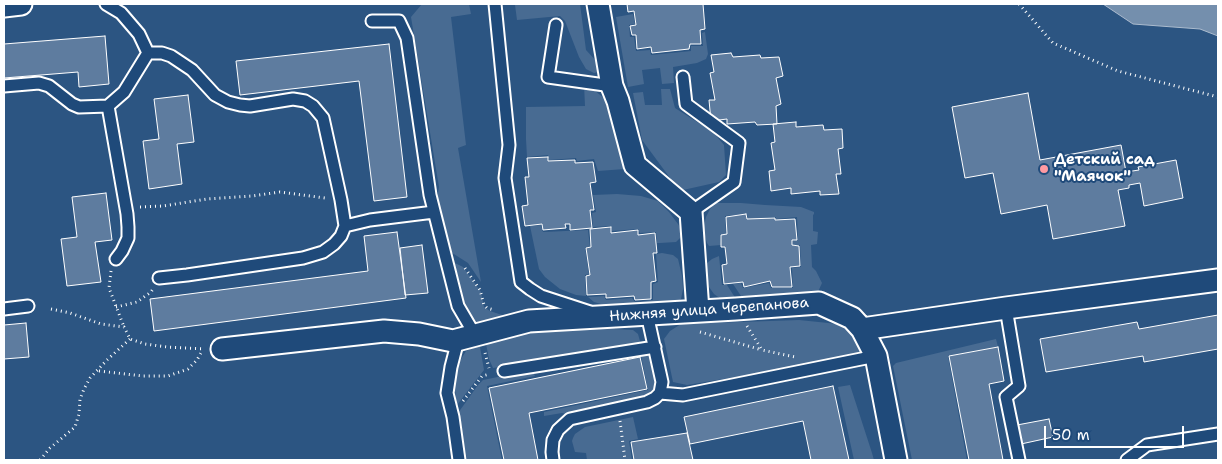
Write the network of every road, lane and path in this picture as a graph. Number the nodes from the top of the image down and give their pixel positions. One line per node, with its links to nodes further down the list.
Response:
1 (20, 4): 6 (street)
2 (106, 4): 9 (lane)
3 (495, 4): 32 (lane)
4 (598, 4): 12 (street)
5 (1019, 4): 13 (path)
6 (4, 6)
7 (372, 21): 17 (lane)
8 (556, 26): 12 (lane)
9 (148, 52): 14 (lane); 15 (lane)
10 (683, 77): 18 (lane)
11 (4, 86): 14 (lane)
12 (612, 86): 18 (street)
13 (1218, 97)
14 (108, 106): 16 (lane)
15 (341, 200): 16 (path); 19 (lane)
16 (126, 208): 21 (lane)
17 (434, 212): 19 (lane); 20 (lane)
18 (691, 212): 33 (street)
19 (345, 226): 22 (lane)
20 (445, 256): 30 (path); 36 (lane)
21 (116, 260): 25 (path)
22 (159, 278): 25 (path)
23 (1218, 280): 26 (street)
24 (28, 306): 27 (lane)
25 (116, 307): 34 (path)
26 (1006, 308): 35 (street); 55 (lane)
27 (4, 309)
28 (51, 309): 34 (path)
29 (736, 309): 33 (street, Нижняя улица Черепанова); 35 (street, Нижняя улица Черепанова); 40 (path)
30 (499, 312)
31 (647, 314): 32 (street, Нижняя улица Черепанова); 33 (street, Нижняя улица Черепанова); 38 (lane)
32 (603, 316): 36 (street, Нижняя улица Черепанова)
33 (696, 321): 40 (path)
34 (124, 328): 37 (path)
35 (862, 329): 41 (street)
36 (467, 337): 39 (street, Нижняя улица Черепанова); 45 (path); 48 (lane)
37 (130, 340): 39 (path); 43 (path)
38 (654, 347): 44 (lane); 46 (lane)
39 (213, 349): 43 (path)
40 (762, 350): 42 (path)
41 (876, 356): 46 (lane); 54 (street)
42 (798, 357)
43 (98, 370): 50 (path)
44 (504, 371): 45 (path)
45 (490, 374): 48 (path)
46 (660, 393): 47 (lane)
47 (618, 408): 52 (lane); 53 (path)
48 (452, 417): 51 (lane)
49 (1218, 434): 56 (lane)
50 (40, 460)
51 (459, 460)
52 (553, 460)
53 (625, 460)
54 (896, 460)
55 (1018, 460)
56 (1127, 460)

